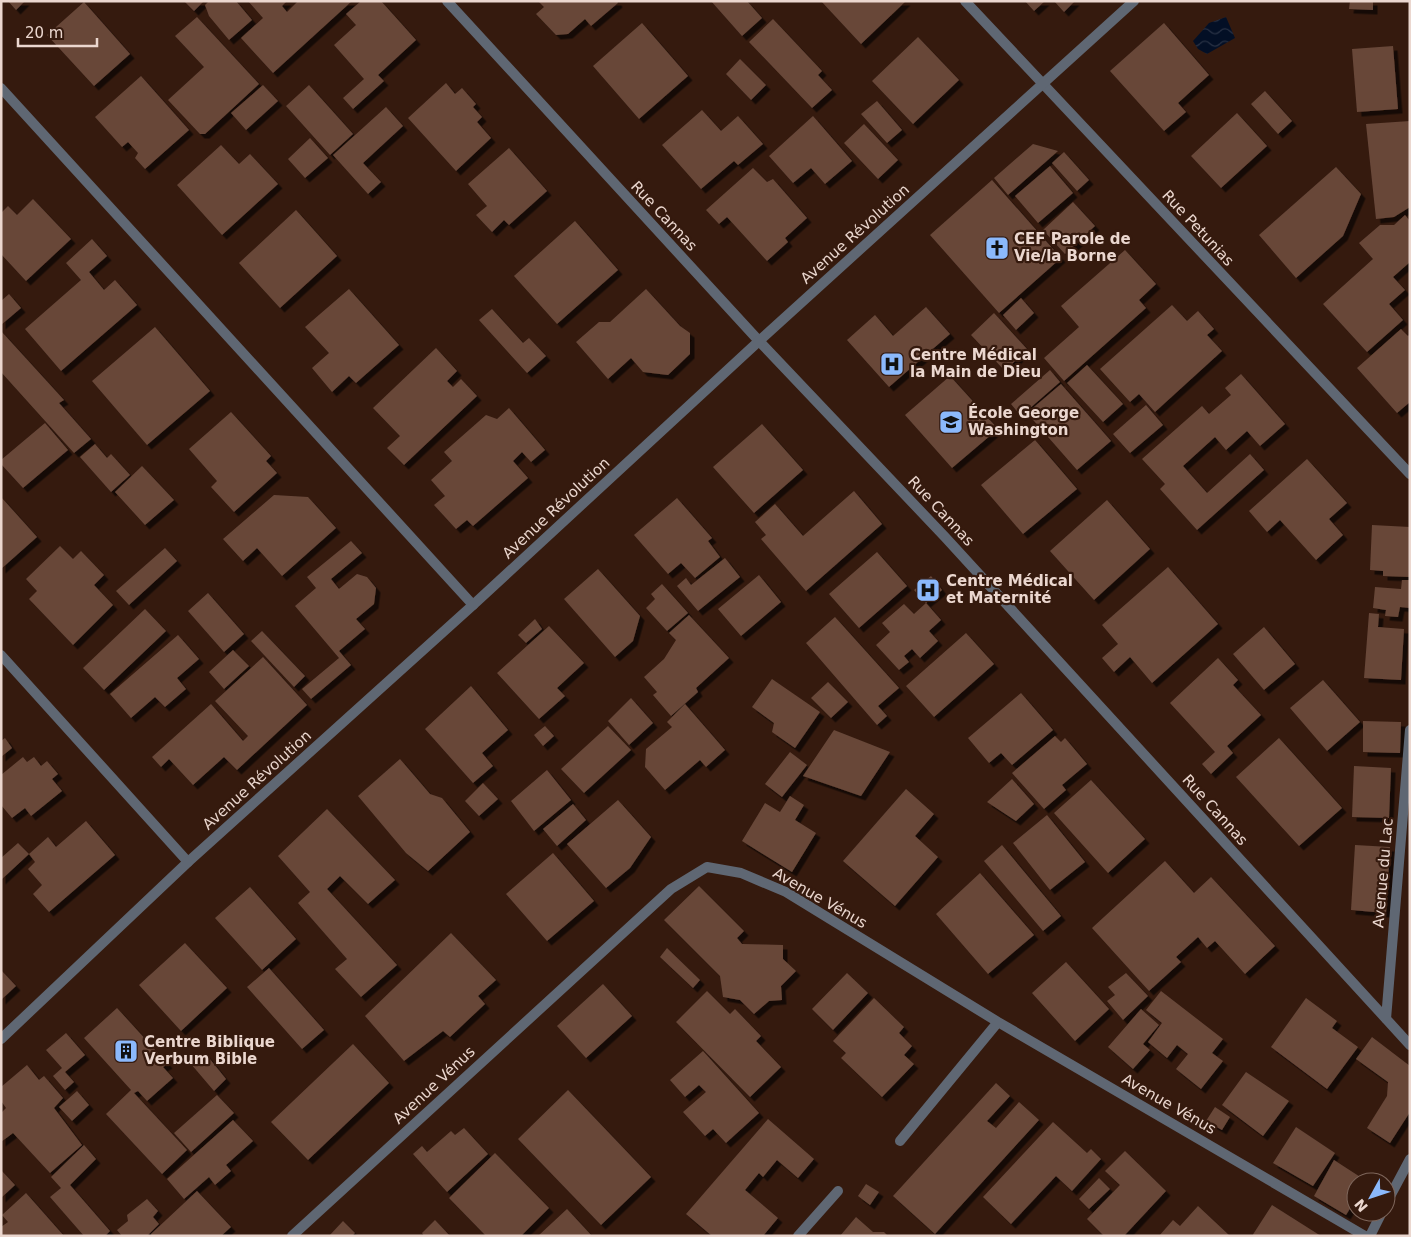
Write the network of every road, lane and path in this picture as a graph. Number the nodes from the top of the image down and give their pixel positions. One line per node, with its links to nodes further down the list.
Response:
1 (447, 1): 6 (street, Rue Cannas)
2 (965, 1): 4 (street, Rue Petunias)
3 (1134, 1): 4 (street, Avenue Révolution)
4 (1042, 84): 6 (street, Avenue Révolution); 7 (street, Rue Petunias)
5 (1, 88): 8 (street)
6 (759, 341): 8 (street, Avenue Révolution); 12 (street, Rue Cannas)
7 (1410, 474)
8 (473, 604): 11 (street, Avenue Révolution)
9 (1, 655): 11 (street)
10 (1410, 730): 12 (street, Avenue du Lac)
11 (188, 862): 14 (street, Avenue Révolution)
12 (1386, 1019): 15 (street, Rue Cannas)
13 (998, 1022): 16 (street); 21 (street, Avenue Vénus); 23 (street, Avenue Vénus)
14 (1, 1039)
15 (1410, 1045)
16 (900, 1141)
17 (1410, 1159): 18 (street)
18 (1396, 1185)
19 (838, 1191): 22 (street)
20 (1377, 1222): 24 (street)
21 (292, 1236)
22 (798, 1236)
23 (1365, 1236)
24 (1370, 1236)

